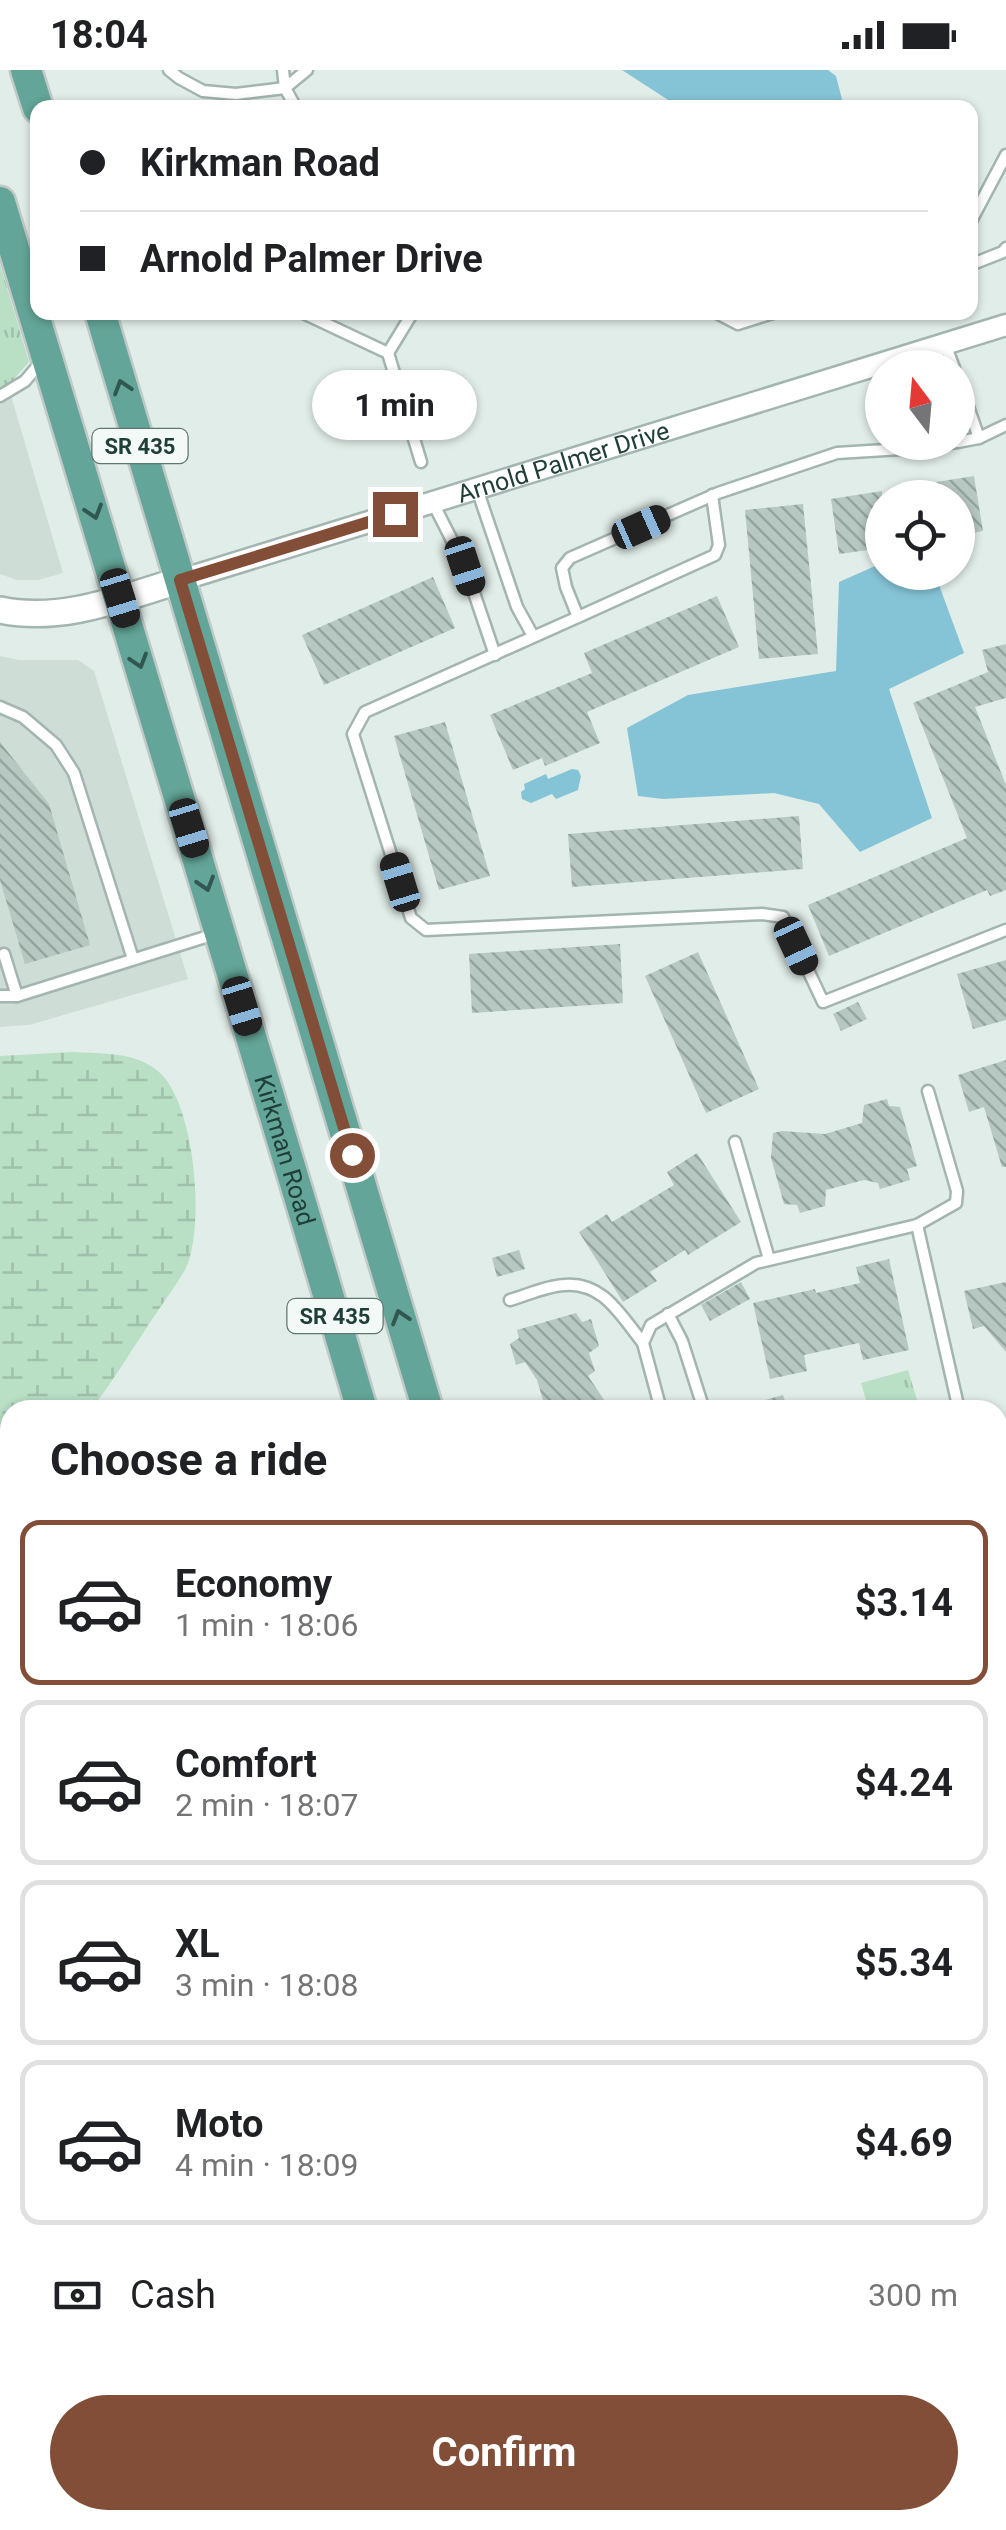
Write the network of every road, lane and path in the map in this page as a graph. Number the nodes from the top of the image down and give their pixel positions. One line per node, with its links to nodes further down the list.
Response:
1 (26, 70): 6 (main road)
2 (169, 70): 5 (lane)
3 (283, 70): 5 (lane)
4 (308, 70): 5 (lane)
5 (286, 88): 7 (lane)
6 (35, 100)
7 (292, 100)
8 (1006, 154): 10 (lane)
9 (0, 202): 13 (main road, Kirkman Road / SR 435)
10 (978, 208)
11 (1006, 248): 12 (lane)
12 (978, 262)
13 (30, 302)
14 (35, 320): 21 (main road, Kirkman Road / SR 435)
15 (102, 320): 33 (main road, SR 435, one-way to 15)
16 (318, 320): 22 (lane)
17 (408, 320): 22 (lane)
18 (1006, 325): 19 (street, Arnold Palmer Drive)
19 (945, 344): 20 (lane); 30 (street, Arnold Palmer Drive)
20 (947, 350)
21 (45, 352): 23 (lane); 34 (main road, Kirkman Road / SR 435, one-way to 34)
22 (388, 353): 29 (lane)
23 (0, 396)
24 (1006, 425): 26 (lane)
25 (975, 427): 26 (lane)
26 (979, 438): 27 (lane)
27 (975, 439)
28 (865, 451): 31 (lane)
29 (421, 462)
30 (477, 489): 32 (street, Arnold Palmer Drive); 37 (lane)
31 (712, 495): 36 (lane); 36 (lane)
32 (433, 503): 33 (street, Arnold Palmer Drive); 38 (lane)
33 (180, 580): 34 (street, Arnold Palmer Drive); 54 (main road, SR 435, one-way to 33)
34 (120, 598): 35 (street, Arnold Palmer Drive); 41 (main road, Kirkman Road / SR 435, one-way to 41)
35 (0, 610)
36 (578, 617): 37 (lane)
37 (533, 636): 38 (lane)
38 (494, 655): 40 (lane)
39 (0, 707): 43 (lane)
40 (1006, 930)
41 (220, 932): 43 (lane); 53 (main road, Kirkman Road / SR 435)
42 (4, 954): 45 (lane)
43 (132, 960): 45 (lane)
44 (0, 996): 45 (lane)
45 (16, 996)
46 (928, 1090): 48 (lane)
47 (735, 1142): 49 (lane)
48 (917, 1224): 49 (lane); 57 (lane)
49 (769, 1260): 51 (lane)
50 (510, 1300): 52 (lane)
51 (668, 1314): 52 (lane); 56 (lane)
52 (643, 1342): 55 (lane)
53 (359, 1400)
54 (425, 1400)
55 (658, 1400)
56 (701, 1400)
57 (957, 1400)

